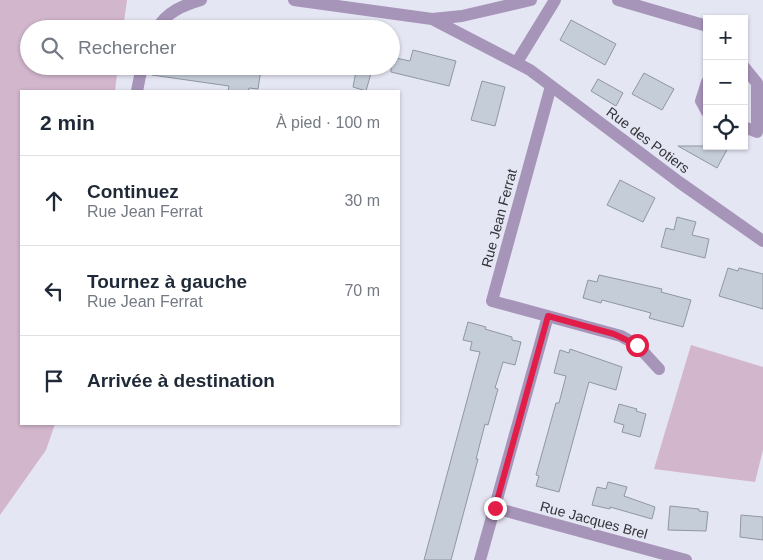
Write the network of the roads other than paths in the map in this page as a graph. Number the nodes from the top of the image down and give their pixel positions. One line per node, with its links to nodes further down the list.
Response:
1 (201, 0): 7 (street)
2 (294, 0): 6 (street, Rue des Potiers)
3 (531, 0): 6 (street, Rue des Potiers)
4 (555, 0): 9 (street)
5 (618, 0): 8 (street)
6 (432, 19): 9 (street, Rue des Potiers)
7 (164, 20)
8 (703, 25)
9 (517, 62): 12 (street, Rue des Potiers)
10 (748, 72): 14 (street)
11 (140, 75): 13 (street)
12 (550, 86): 15 (street, Rue des Potiers); 16 (street, Rue Jean Ferrat)
13 (136, 90)
14 (748, 129)
15 (763, 240)
16 (548, 316): 17 (street, Rue Jean Ferrat); 18 (street)
17 (660, 369)
18 (495, 508): 19 (street); 20 (street, Rue Jacques Brel)
19 (480, 560)
20 (686, 560)

